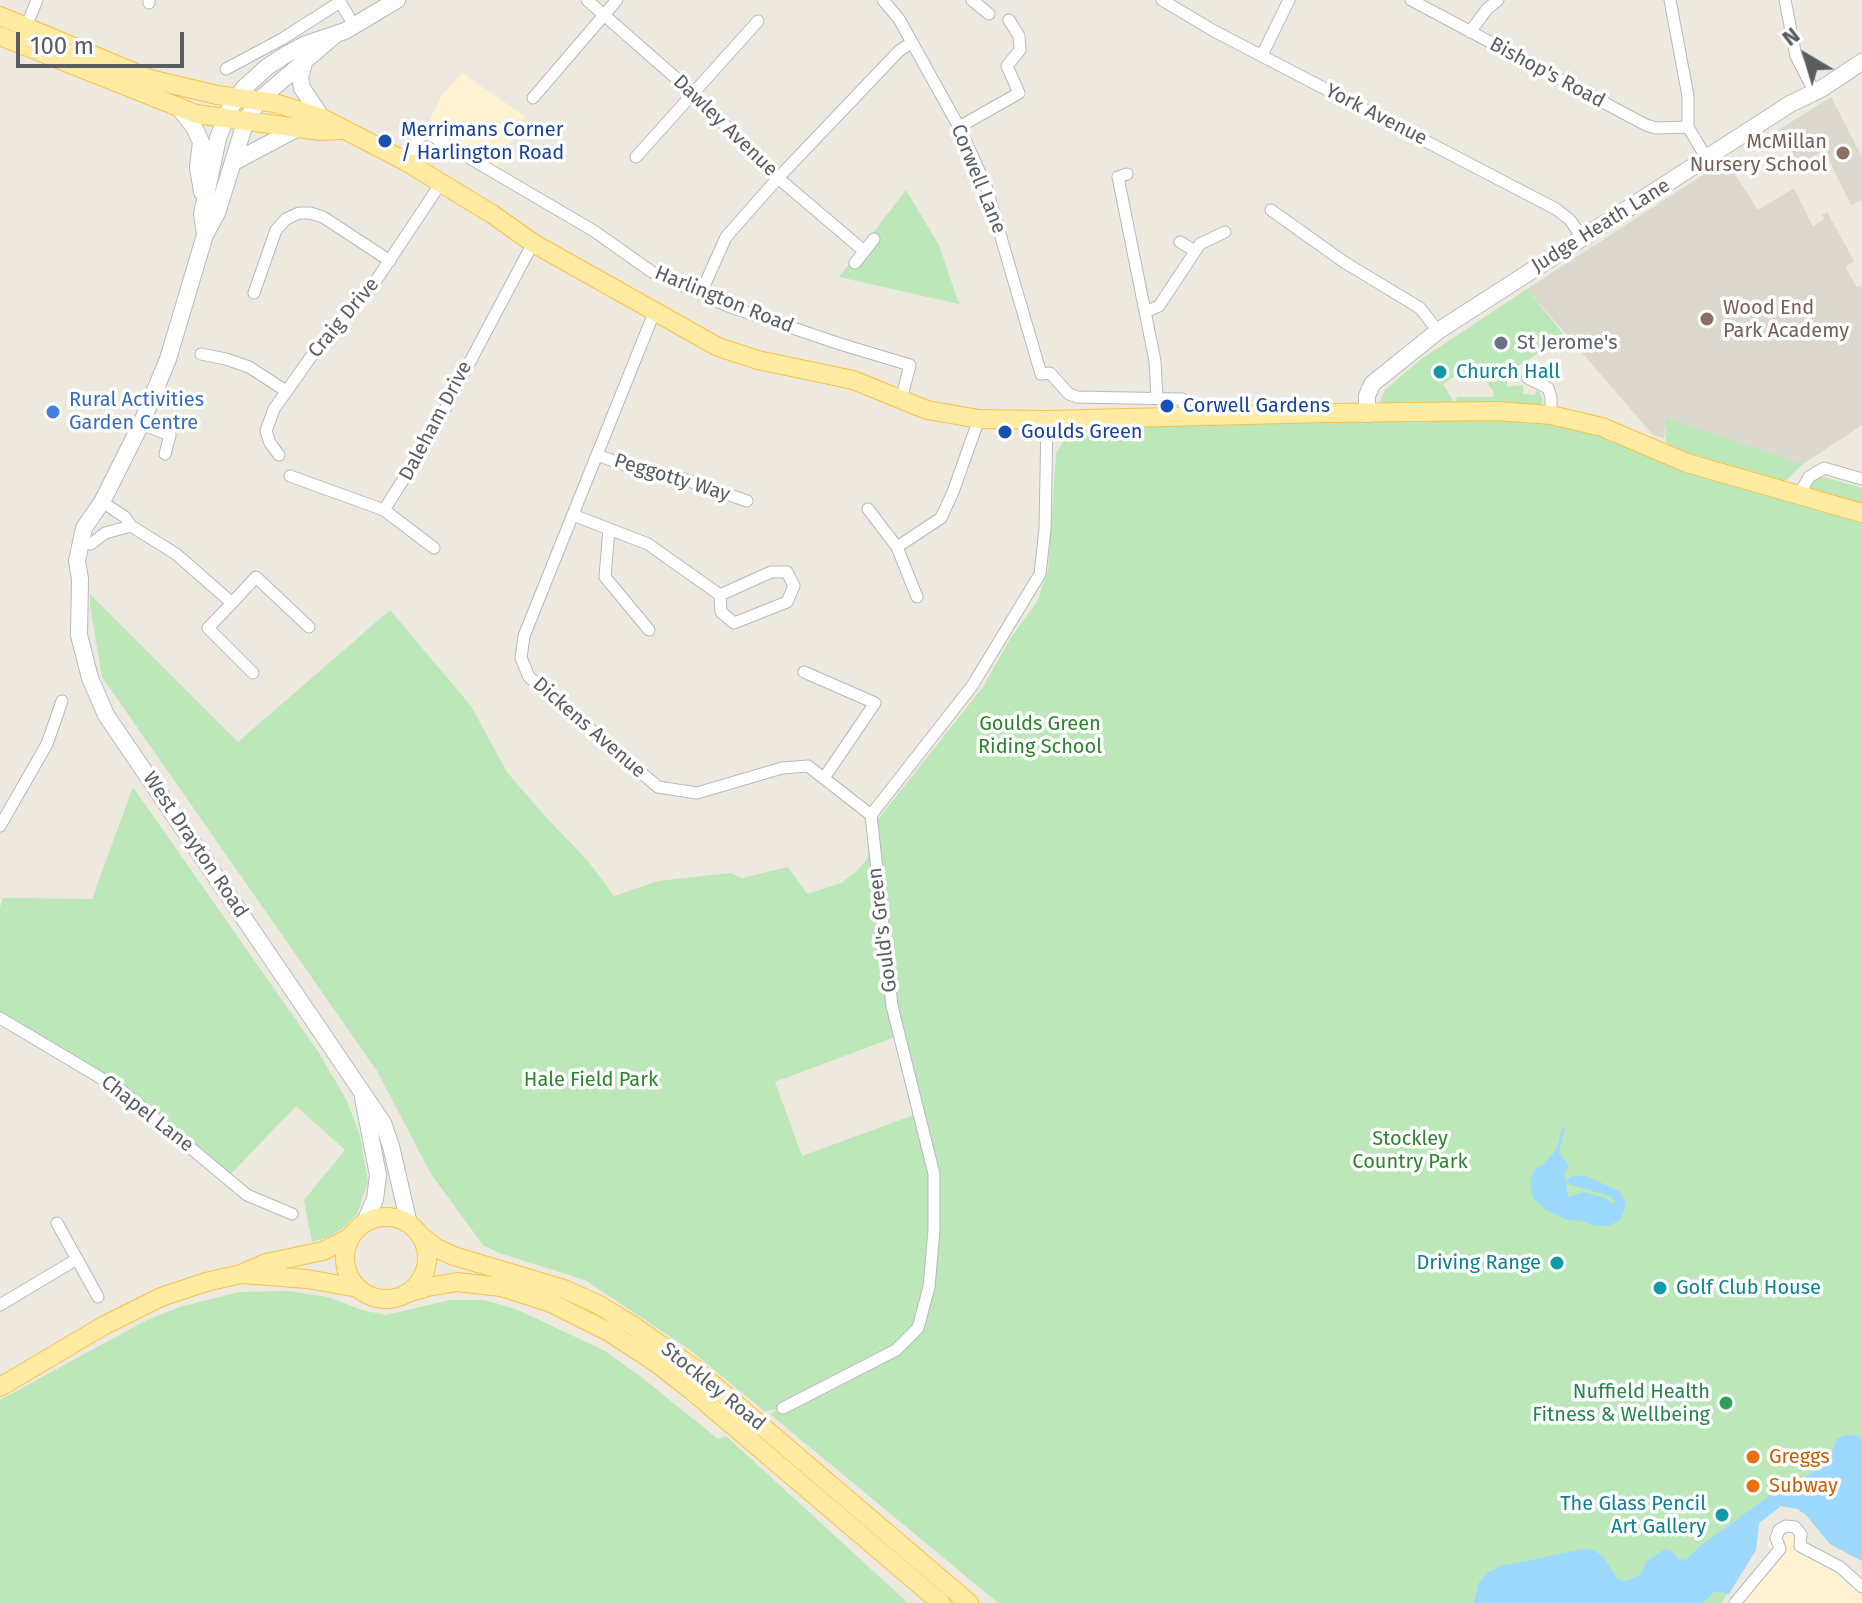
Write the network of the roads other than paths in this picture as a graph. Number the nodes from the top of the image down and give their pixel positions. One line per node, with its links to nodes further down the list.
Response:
1 (37, 0): 19 (street)
2 (397, 0): 20 (main road, West Drayton Road)
3 (587, 0): 15 (street, Dawley Avenue)
4 (617, 0): 15 (street)
5 (972, 0): 14 (street)
6 (1162, 0): 25 (street, York Avenue)
7 (1289, 0): 25 (street)
8 (1411, 0): 21 (street, Bishop's Road)
9 (1498, 0): 21 (street)
10 (1670, 0): 42 (street)
11 (1785, 0): 30 (street)
12 (340, 1): 20 (street); 28 (street)
13 (887, 1): 24 (street, Corwell Lane)
14 (989, 14)
15 (604, 15): 32 (street, Dawley Avenue); 34 (street)
16 (0, 16): 19 (main road, Harlington Road)
17 (1009, 20): 31 (street)
18 (758, 21): 32 (street)
19 (26, 27): 33 (main road, Harlington Road)
20 (355, 27): 23 (main road, West Drayton Road)
21 (1470, 32): 42 (street, Bishop's Road)
22 (0, 36): 36 (main road, Harlington Road)
23 (334, 36): 27 (main road, West Drayton Road); 33 (main road, West Drayton Road)
24 (911, 43): 41 (street, Corwell Lane); 49 (street)
25 (1262, 55): 56 (street, York Avenue)
26 (1862, 62): 30 (main road, Judge Heath Lane)
27 (304, 63): 35 (main road, West Drayton Road); 37 (main road)
28 (226, 69)
29 (1033, 85): 31 (street)
30 (1814, 91): 45 (main road, Judge Heath Lane)
31 (1019, 93): 41 (street)
32 (694, 94): 44 (street); 49 (street, Dawley Avenue)
33 (236, 98): 35 (main road, Harlington Road); 38 (main road, West Drayton Road)
34 (533, 98)
35 (259, 100): 37 (main road, Harlington Road); 39 (main road, West Drayton Road)
36 (179, 108): 38 (main road, Harlington Road); 51 (main road, West Drayton Road)
37 (322, 118): 43 (main road, Harlington Road)
38 (225, 119): 39 (main road, Harlington Road); 51 (main road, West Drayton Road)
39 (246, 120): 40 (main road, Harlington Road); 47 (main road, West Drayton Road)
40 (300, 127): 43 (main road, Harlington Road); 47 (main road)
41 (959, 127): 71 (street, Corwell Lane)
42 (1688, 127): 45 (street)
43 (341, 130): 46 (main road, Harlington Road)
44 (636, 157)
45 (1707, 159): 56 (main road, Judge Heath Lane)
46 (405, 161): 50 (main road, Harlington Road); 64 (street, Harlington Road)
47 (234, 162): 54 (main road, West Drayton Road)
48 (1127, 174): 65 (street)
49 (778, 178): 59 (street, Dawley Avenue); 64 (street)
50 (441, 183): 58 (main road, Harlington Road); 61 (street, Craig Drive)
51 (204, 202): 54 (main road, West Drayton Road)
52 (1271, 210): 67 (street)
53 (1225, 232): 60 (street)
54 (205, 235): 78 (main road, West Drayton Road)
55 (874, 239): 59 (street)
56 (1583, 239): 67 (main road, Judge Heath Lane)
57 (1180, 242): 60 (street)
58 (533, 243): 66 (main road, Harlington Road); 88 (street, Daleham Drive)
59 (864, 251): 62 (street)
60 (1195, 251): 65 (street)
61 (390, 261): 63 (street); 70 (street, Craig Drive)
62 (855, 263)
63 (254, 293)
64 (701, 293): 72 (street, Harlington Road)
65 (1145, 312): 71 (street)
66 (654, 313): 72 (main road, Harlington Road); 81 (street, Dickens Avenue)
67 (1438, 331): 73 (main road, Judge Heath Lane)
68 (201, 354): 70 (street)
69 (1528, 378): 75 (street)
70 (286, 391): 80 (street, Craig Drive)
71 (1157, 398): 74 (street)
72 (901, 400): 76 (main road, Harlington Road)
73 (1367, 414): 74 (main road, Harlington Road); 75 (main road, Harlington Road)
74 (1187, 415): 77 (main road, Harlington Road)
75 (1551, 415): 84 (main road, Harlington Road)
76 (979, 419): 77 (main road, Harlington Road); 94 (street)
77 (1047, 420): 106 (street)
78 (141, 424): 79 (street); 86 (main road, West Drayton Road)
79 (165, 454)
80 (279, 455)
81 (597, 455): 85 (street, Peggotty Way); 90 (street, Dickens Avenue)
82 (290, 476): 88 (street)
83 (1862, 479): 84 (street)
84 (1799, 495): 89 (main road, Harlington Road)
85 (747, 501)
86 (102, 502): 91 (street); 93 (main road, West Drayton Road); 96 (main road, West Drayton Road)
87 (868, 509): 94 (street)
88 (384, 510): 95 (street)
89 (1862, 513)
90 (573, 515): 92 (street); 105 (street, Dickens Avenue)
91 (131, 526): 93 (street); 99 (street)
92 (609, 529): 97 (street); 101 (street)
93 (91, 544): 96 (main road, West Drayton Road)
94 (897, 547): 98 (street)
95 (434, 548)
96 (80, 579): 109 (main road, West Drayton Road)
97 (720, 595): 97 (street)
98 (917, 597)
99 (232, 603): 100 (street); 103 (street)
100 (309, 627)
101 (649, 630)
102 (804, 672): 105 (street)
103 (253, 673)
104 (62, 701): 107 (street)
105 (824, 778): 106 (street, Dickens Avenue)
106 (871, 815): 121 (street, Gould's Green)
107 (0, 826)
108 (0, 1018): 110 (street, Chapel Lane)
109 (361, 1092): 112 (main road, West Drayton Road); 113 (main road, West Drayton Road)
110 (292, 1214)
111 (57, 1223): 114 (street)
112 (358, 1230): 113 (main road); 115 (main road); 116 (main road)
113 (414, 1230): 117 (main road); 126 (main road, Stockley Road)
114 (77, 1259): 118 (street); 119 (street)
115 (241, 1274): 116 (main road); 120 (main road)
116 (358, 1288): 117 (main road)
117 (408, 1293): 125 (main road, Stockley Road)
118 (98, 1297)
119 (0, 1305)
120 (0, 1387)
121 (783, 1408)
122 (1800, 1546): 123 (street); 123 (street); 124 (street)
123 (1780, 1549): 127 (street)
124 (1862, 1587)
125 (936, 1600)
126 (969, 1603)
127 (1735, 1603)

